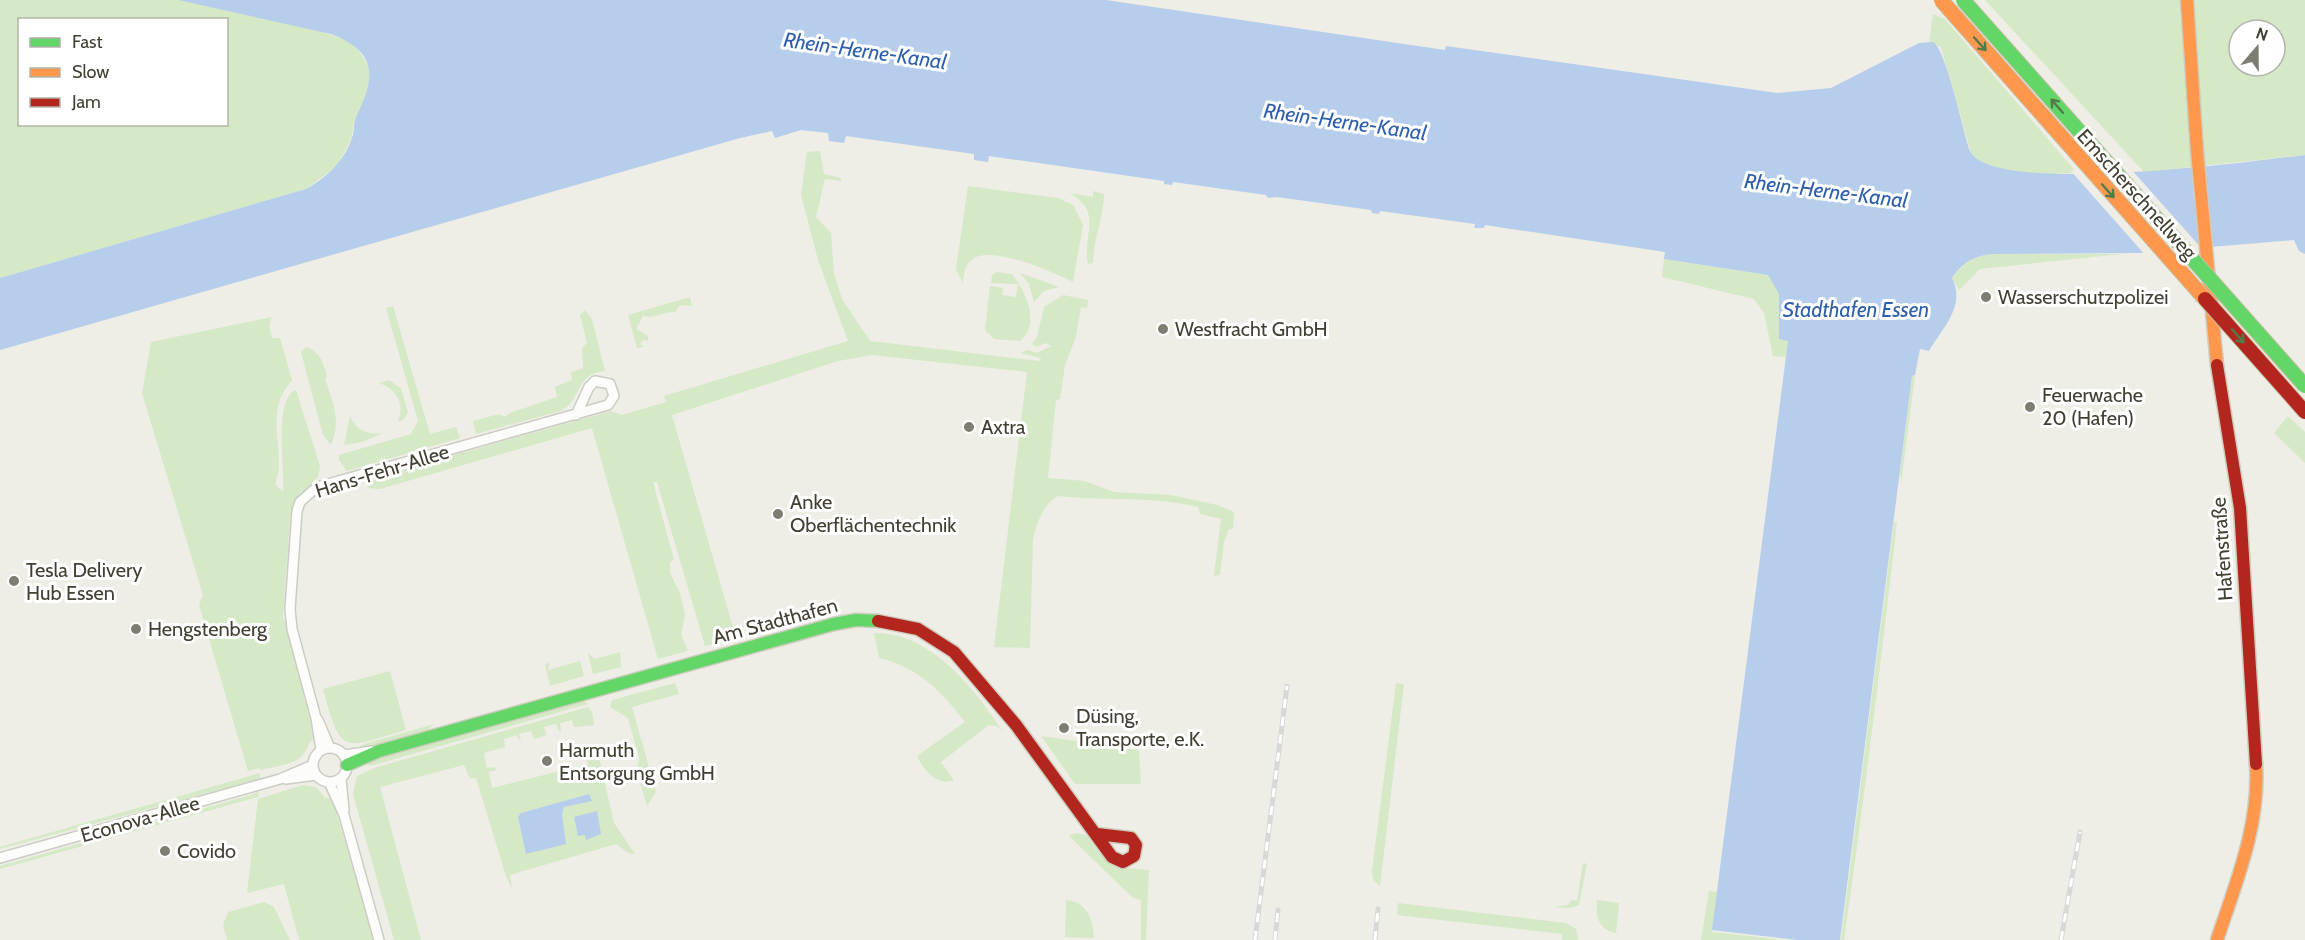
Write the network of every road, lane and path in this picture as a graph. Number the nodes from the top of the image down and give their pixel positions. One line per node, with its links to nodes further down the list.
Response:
1 (1941, 0): 5 (main road, Emscherschnellweg, one-way to 5, bridge)
2 (1963, 0): 4 (main road, Emscherschnellweg, one-way to 2, bridge)
3 (2187, 0): 18 (main road, Hafenstraße)
4 (2305, 386)
5 (2305, 412)
6 (576, 415): 7 (street, Hans-Fehr-Allee)
7 (326, 749): 8 (street); 9 (street)
8 (346, 760): 12 (street); 15 (main road, Am Stadthafen)
9 (313, 765): 10 (street); 11 (street, Econova-Allee)
10 (316, 775): 11 (street, Econova-Allee); 13 (street)
11 (280, 779): 16 (street, Econova-Allee)
12 (341, 779): 13 (street); 14 (street)
13 (329, 782): 14 (street)
14 (344, 815): 17 (street)
15 (1098, 834)
16 (0, 858)
17 (379, 940)
18 (2217, 940)

